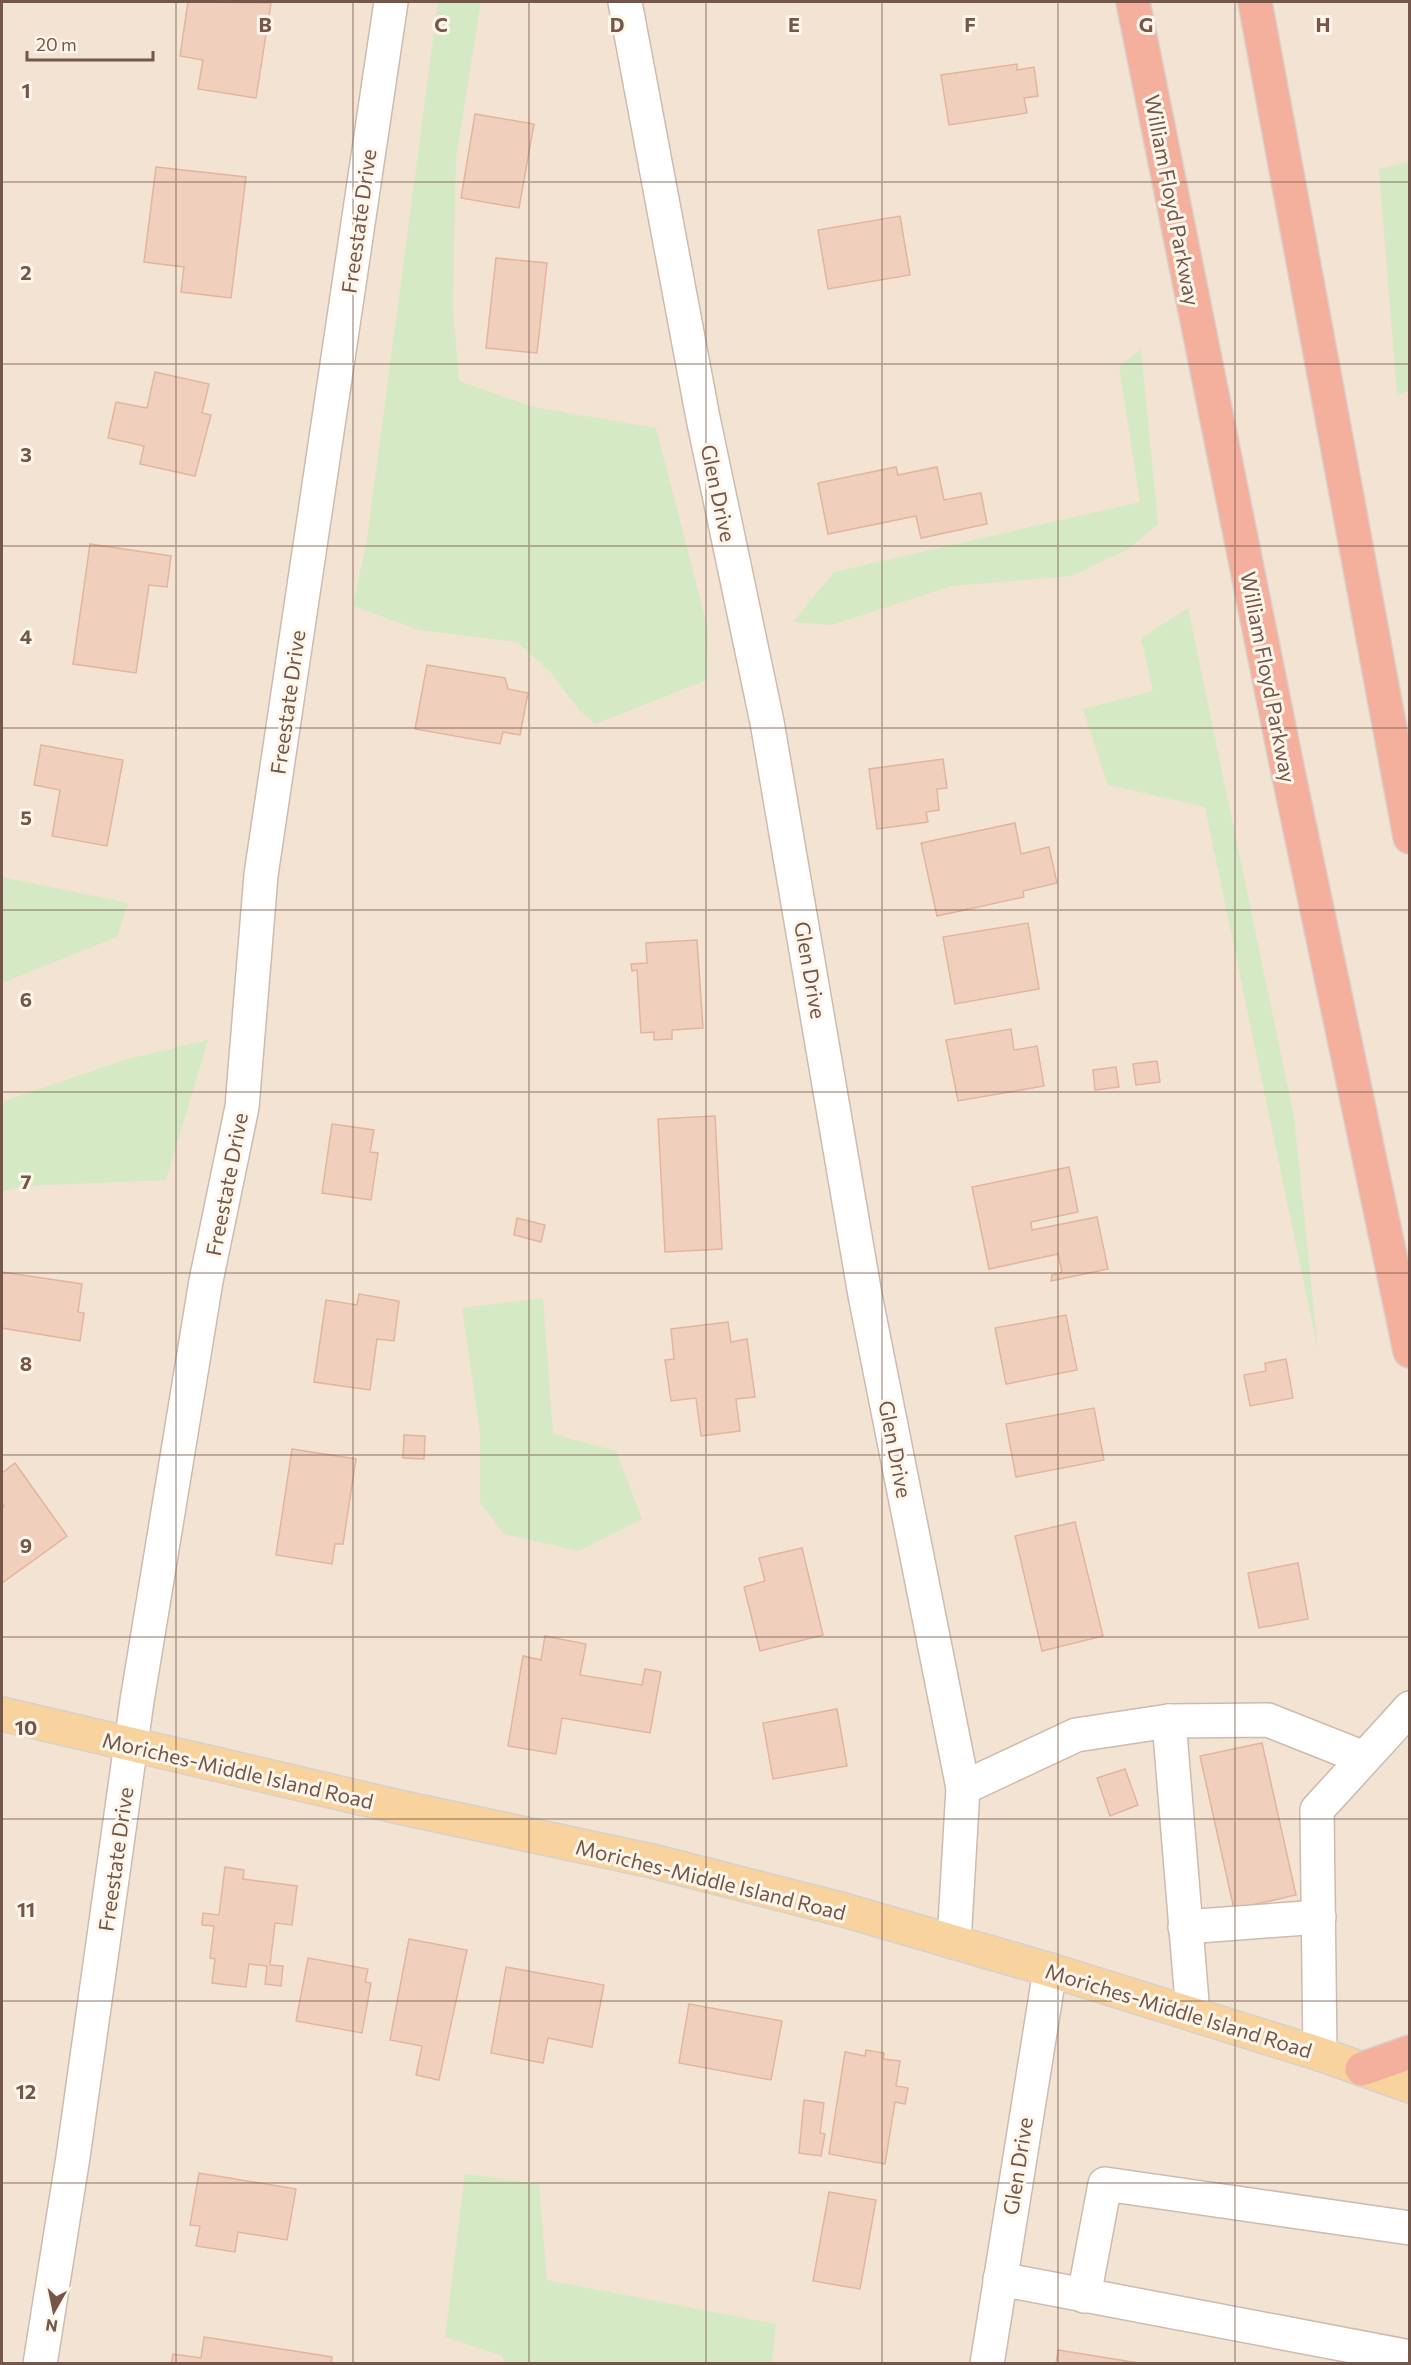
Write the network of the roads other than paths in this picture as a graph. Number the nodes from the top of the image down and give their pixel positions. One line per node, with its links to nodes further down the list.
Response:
1 (391, 2): 10 (street, Freestate Drive)
2 (625, 2): 12 (street, Glen Drive)
3 (1132, 2): 6 (highway, William Floyd Parkway)
4 (1255, 2): 5 (highway)
5 (1410, 837)
6 (1410, 1351)
7 (1410, 1708): 11 (street)
8 (2, 1714): 10 (main road, Moriches-Middle Island Road)
9 (1169, 1721): 11 (street); 12 (street); 14 (street)
10 (131, 1745): 15 (main road, Moriches-Middle Island Road); 26 (street, Freestate Drive)
11 (1364, 1758): 13 (street)
12 (963, 1788): 15 (street, Glen Drive)
13 (1319, 1917): 14 (street); 19 (street)
14 (1185, 1928): 17 (street)
15 (954, 1942): 16 (main road, Moriches-Middle Island Road)
16 (1050, 1970): 17 (main road, Moriches-Middle Island Road); 23 (street, Glen Drive)
17 (1193, 2014): 19 (main road, Moriches-Middle Island Road)
18 (1410, 2052): 20 (highway)
19 (1320, 2054): 20 (main road, Moriches-Middle Island Road)
20 (1362, 2069): 21 (main road, Moriches-Middle Island Road)
21 (1410, 2086)
22 (1410, 2228): 24 (street)
23 (1000, 2279): 24 (street); 27 (street, Glen Drive)
24 (1084, 2296): 25 (street)
25 (1410, 2357)
26 (40, 2364)
27 (987, 2364)

